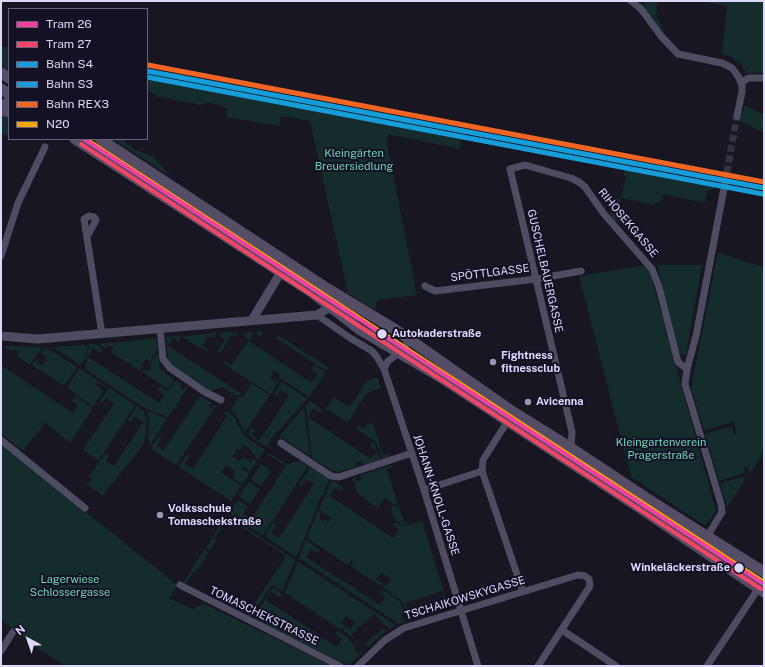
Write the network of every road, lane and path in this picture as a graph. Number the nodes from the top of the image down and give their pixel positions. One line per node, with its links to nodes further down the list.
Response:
1 (631, 1): 3 (street)
2 (764, 78): 3 (street)
3 (741, 82): 4 (street)
4 (737, 116)
5 (77, 140): 12 (main road)
6 (101, 140): 12 (main road)
7 (46, 147): 11 (street)
8 (510, 169): 14 (street, GUSCHELBAUERGASSE); 25 (street, RIHOSEKGASSE)
9 (725, 183): 25 (street)
10 (87, 237): 21 (street)
11 (1, 256)
12 (284, 268): 16 (main road); 17 (main road); 19 (street)
13 (581, 271): 14 (street, SPÖTTLGASSE)
14 (536, 279): 15 (street, SPÖTTLGASSE); 32 (street, GUSCHELBAUERGASSE)
15 (425, 286)
16 (338, 295): 17 (street); 23 (main road)
17 (330, 307): 18 (street); 24 (main road)
18 (317, 315): 19 (street); 26 (street, JOHANN-KNOLL-GASSE)
19 (252, 320): 20 (street)
20 (160, 329): 21 (street); 27 (street)
21 (102, 334): 22 (street)
22 (1, 336)
23 (410, 340): 24 (street); 28 (main road)
24 (399, 353): 26 (street); 29 (main road)
25 (687, 368): 37 (street)
26 (384, 369): 33 (street, JOHANN-KNOLL-GASSE)
27 (221, 400)
28 (513, 412): 29 (street); 32 (main road)
29 (507, 422): 34 (street); 38 (main road)
30 (1, 440): 36 (street)
31 (281, 443): 33 (street)
32 (571, 448): 37 (main road)
33 (412, 453): 35 (street, JOHANN-KNOLL-GASSE)
34 (482, 471): 35 (street); 42 (street)
35 (424, 490): 43 (street, JOHANN-KNOLL-GASSE)
36 (85, 508)
37 (707, 537): 38 (main road); 39 (main road)
38 (698, 548): 41 (main road)
39 (764, 572)
40 (180, 585): 47 (street, TOMASCHEKSTRASSE)
41 (762, 587): 52 (street)
42 (523, 592): 43 (street, TSCHAIKOWSKYGASSE); 44 (street, TSCHAIKOWSKYGASSE)
43 (461, 612): 48 (street, TSCHAIKOWSKYGASSE); 49 (street, JOHANN-KNOLL-GASSE)
44 (562, 630): 50 (street); 51 (street)
45 (13, 632): 46 (street)
46 (1, 651)
47 (340, 666)
48 (358, 666)
49 (478, 666)
50 (538, 666)
51 (616, 666)
52 (706, 666)

